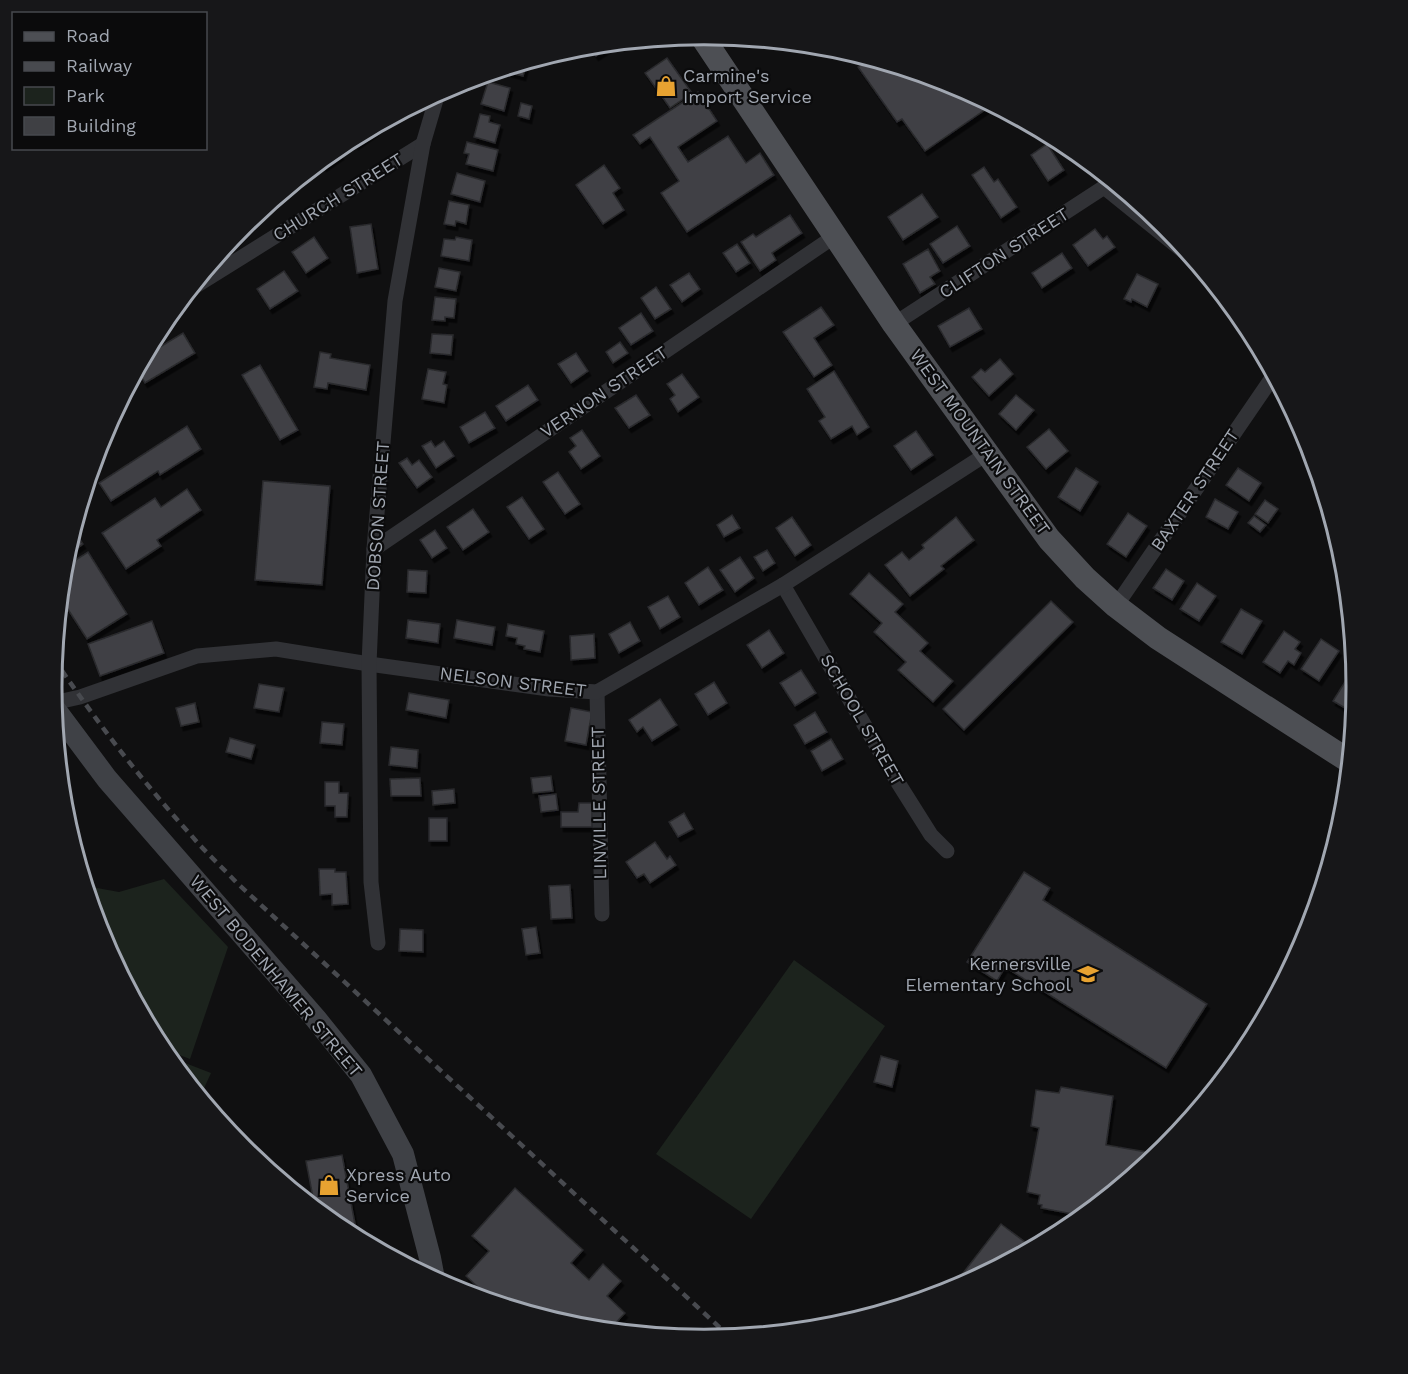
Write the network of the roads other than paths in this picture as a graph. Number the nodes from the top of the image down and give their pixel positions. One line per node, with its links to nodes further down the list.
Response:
1 (708, 45): 5 (main road, WEST MOUNTAIN STREET)
2 (435, 104): 3 (street, DOBSON STREET)
3 (423, 144): 6 (street, CHURCH STREET); 10 (street, DOBSON STREET)
4 (1106, 187): 7 (street, CLIFTON STREET)
5 (835, 236): 7 (main road, WEST MOUNTAIN STREET); 10 (street, VERNON STREET)
6 (211, 277)
7 (894, 324): 9 (main road, WEST MOUNTAIN STREET)
8 (1269, 382): 12 (street, BAXTER STREET)
9 (988, 453): 11 (street, NELSON STREET); 12 (main road, WEST MOUNTAIN STREET)
10 (374, 549): 13 (street, DOBSON STREET)
11 (783, 585): 14 (street, NELSON STREET); 18 (street, SCHOOL STREET)
12 (1116, 606): 17 (main road, WEST MOUNTAIN STREET)
13 (369, 664): 14 (street, NELSON STREET); 15 (street, NELSON STREET); 20 (street, DOBSON STREET)
14 (597, 692): 19 (street, LINVILLE STREET)
15 (62, 701)
16 (63, 720): 21 (main road, WEST BODENHAMER STREET)
17 (1342, 757)
18 (946, 851)
19 (602, 914)
20 (378, 943)
21 (432, 1268)

